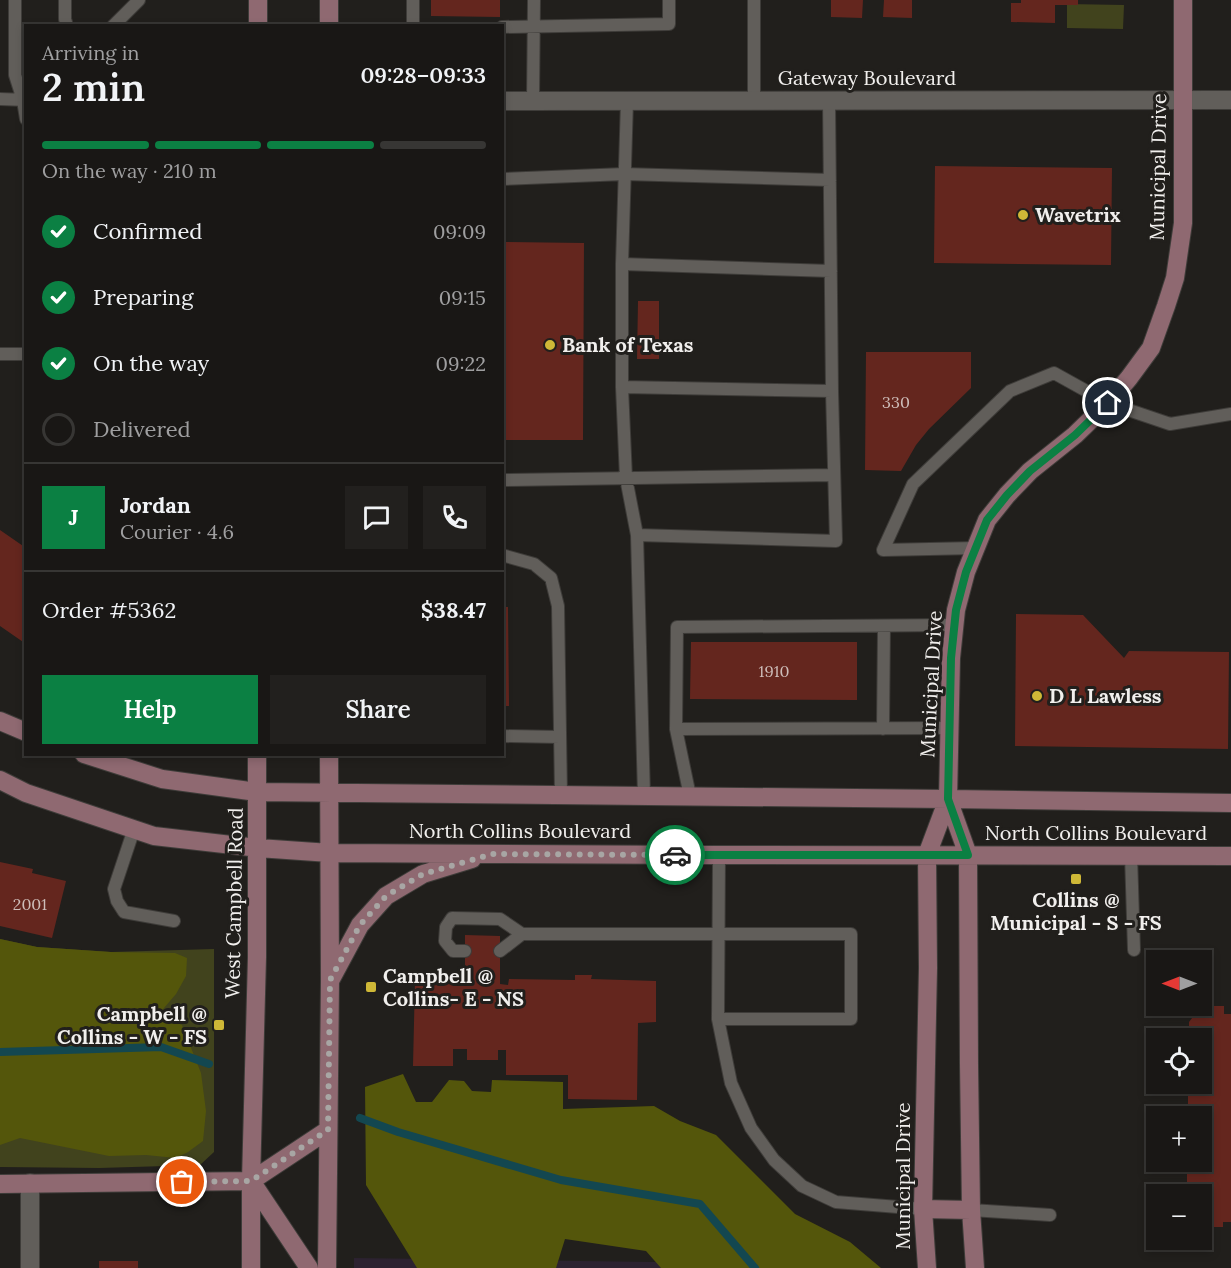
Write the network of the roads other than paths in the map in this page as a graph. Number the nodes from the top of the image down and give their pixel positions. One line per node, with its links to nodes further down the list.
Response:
1 (15, 0): 19 (lane)
2 (65, 0): 11 (lane)
3 (139, 0): 12 (lane)
4 (258, 0): 13 (main road)
5 (329, 0): 14 (main road)
6 (413, 0): 15 (lane)
7 (534, 0): 17 (lane)
8 (669, 0): 17 (lane)
9 (754, 0): 25 (lane)
10 (1183, 0): 20 (main road, Municipal Drive)
11 (66, 24)
12 (115, 24)
13 (258, 24)
14 (329, 24)
15 (413, 24)
16 (504, 27): 17 (lane)
17 (534, 27): 23 (lane)
18 (0, 99): 19 (lane)
19 (24, 100)
20 (1182, 100): 21 (street, Gateway Boulevard); 26 (street, Gateway Boulevard); 36 (main road, Municipal Drive)
21 (1231, 100)
22 (504, 101): 23 (street, Gateway Boulevard)
23 (533, 101): 24 (street, Gateway Boulevard)
24 (627, 101): 25 (street, Gateway Boulevard); 27 (lane)
25 (754, 101): 26 (street, Gateway Boulevard)
26 (829, 101): 29 (lane)
27 (624, 174): 28 (lane); 29 (lane); 30 (lane)
28 (504, 179)
29 (830, 180): 31 (lane)
30 (622, 264): 31 (lane); 34 (lane)
31 (831, 271): 35 (lane)
32 (0, 354): 33 (lane)
33 (24, 354)
34 (622, 387): 35 (lane); 39 (lane)
35 (832, 391): 38 (lane)
36 (1108, 403): 37 (lane); 42 (main road, Municipal Drive); 42 (lane)
37 (1231, 414)
38 (834, 475): 39 (lane); 41 (lane)
39 (626, 478): 40 (lane); 41 (lane)
40 (504, 480)
41 (637, 535): 60 (lane)
42 (976, 548): 44 (main road, Municipal Drive)
43 (504, 556): 52 (lane)
44 (955, 625): 45 (lane); 47 (main road, Municipal Drive)
45 (884, 626): 48 (lane); 49 (lane)
46 (0, 722): 50 (main road)
47 (950, 728): 49 (lane); 62 (main road, Municipal Drive)
48 (676, 729): 49 (lane); 61 (lane)
49 (883, 729)
50 (24, 731)
51 (504, 736): 52 (lane)
52 (560, 737): 59 (lane)
53 (90, 756): 57 (main road, North Collins Boulevard)
54 (257, 756): 57 (main road, West Campbell Road)
55 (329, 756): 58 (main road)
56 (0, 780): 64 (main road, North Collins Boulevard)
57 (257, 792): 58 (main road, North Collins Boulevard); 65 (main road, West Campbell Road)
58 (329, 793): 59 (main road, North Collins Boulevard); 66 (main road)
59 (561, 795): 60 (main road, North Collins Boulevard)
60 (644, 796): 61 (main road, North Collins Boulevard)
61 (690, 796): 62 (main road, North Collins Boulevard)
62 (948, 799): 63 (main road, North Collins Boulevard); 69 (main road, Municipal Drive); 70 (main road, Municipal Drive)
63 (1231, 803)
64 (134, 829): 65 (main road, North Collins Boulevard); 73 (lane)
65 (258, 848): 66 (main road, North Collins Boulevard); 82 (main road, West Campbell Road)
66 (330, 853): 67 (main road, North Collins Boulevard); 79 (main road)
67 (492, 854): 68 (main road, North Collins Boulevard); 79 (main road)
68 (719, 855): 69 (main road, North Collins Boulevard); 75 (lane)
69 (927, 855): 70 (main road, North Collins Boulevard); 85 (main road, Municipal Drive)
70 (968, 855): 71 (main road, North Collins Boulevard); 86 (main road, Municipal Drive)
71 (1131, 855): 72 (main road, North Collins Boulevard); 76 (lane)
72 (1231, 856)
73 (174, 921)
74 (522, 934): 75 (lane); 77 (lane); 78 (lane)
75 (718, 934): 80 (lane); 80 (lane)
76 (1134, 950)
77 (465, 951)
78 (500, 951)
79 (330, 980): 81 (main road)
80 (718, 1019): 85 (lane)
81 (328, 1130): 82 (main road); 91 (main road)
82 (251, 1181): 84 (main road); 89 (main road, West Campbell Road); 90 (main road)
83 (0, 1184): 84 (main road)
84 (30, 1184): 88 (street)
85 (923, 1209): 86 (main road); 92 (main road, Municipal Drive)
86 (971, 1210): 87 (lane); 93 (main road, Municipal Drive)
87 (1050, 1215)
88 (30, 1268)
89 (251, 1268)
90 (309, 1268)
91 (327, 1268)
92 (927, 1268)
93 (975, 1268)

